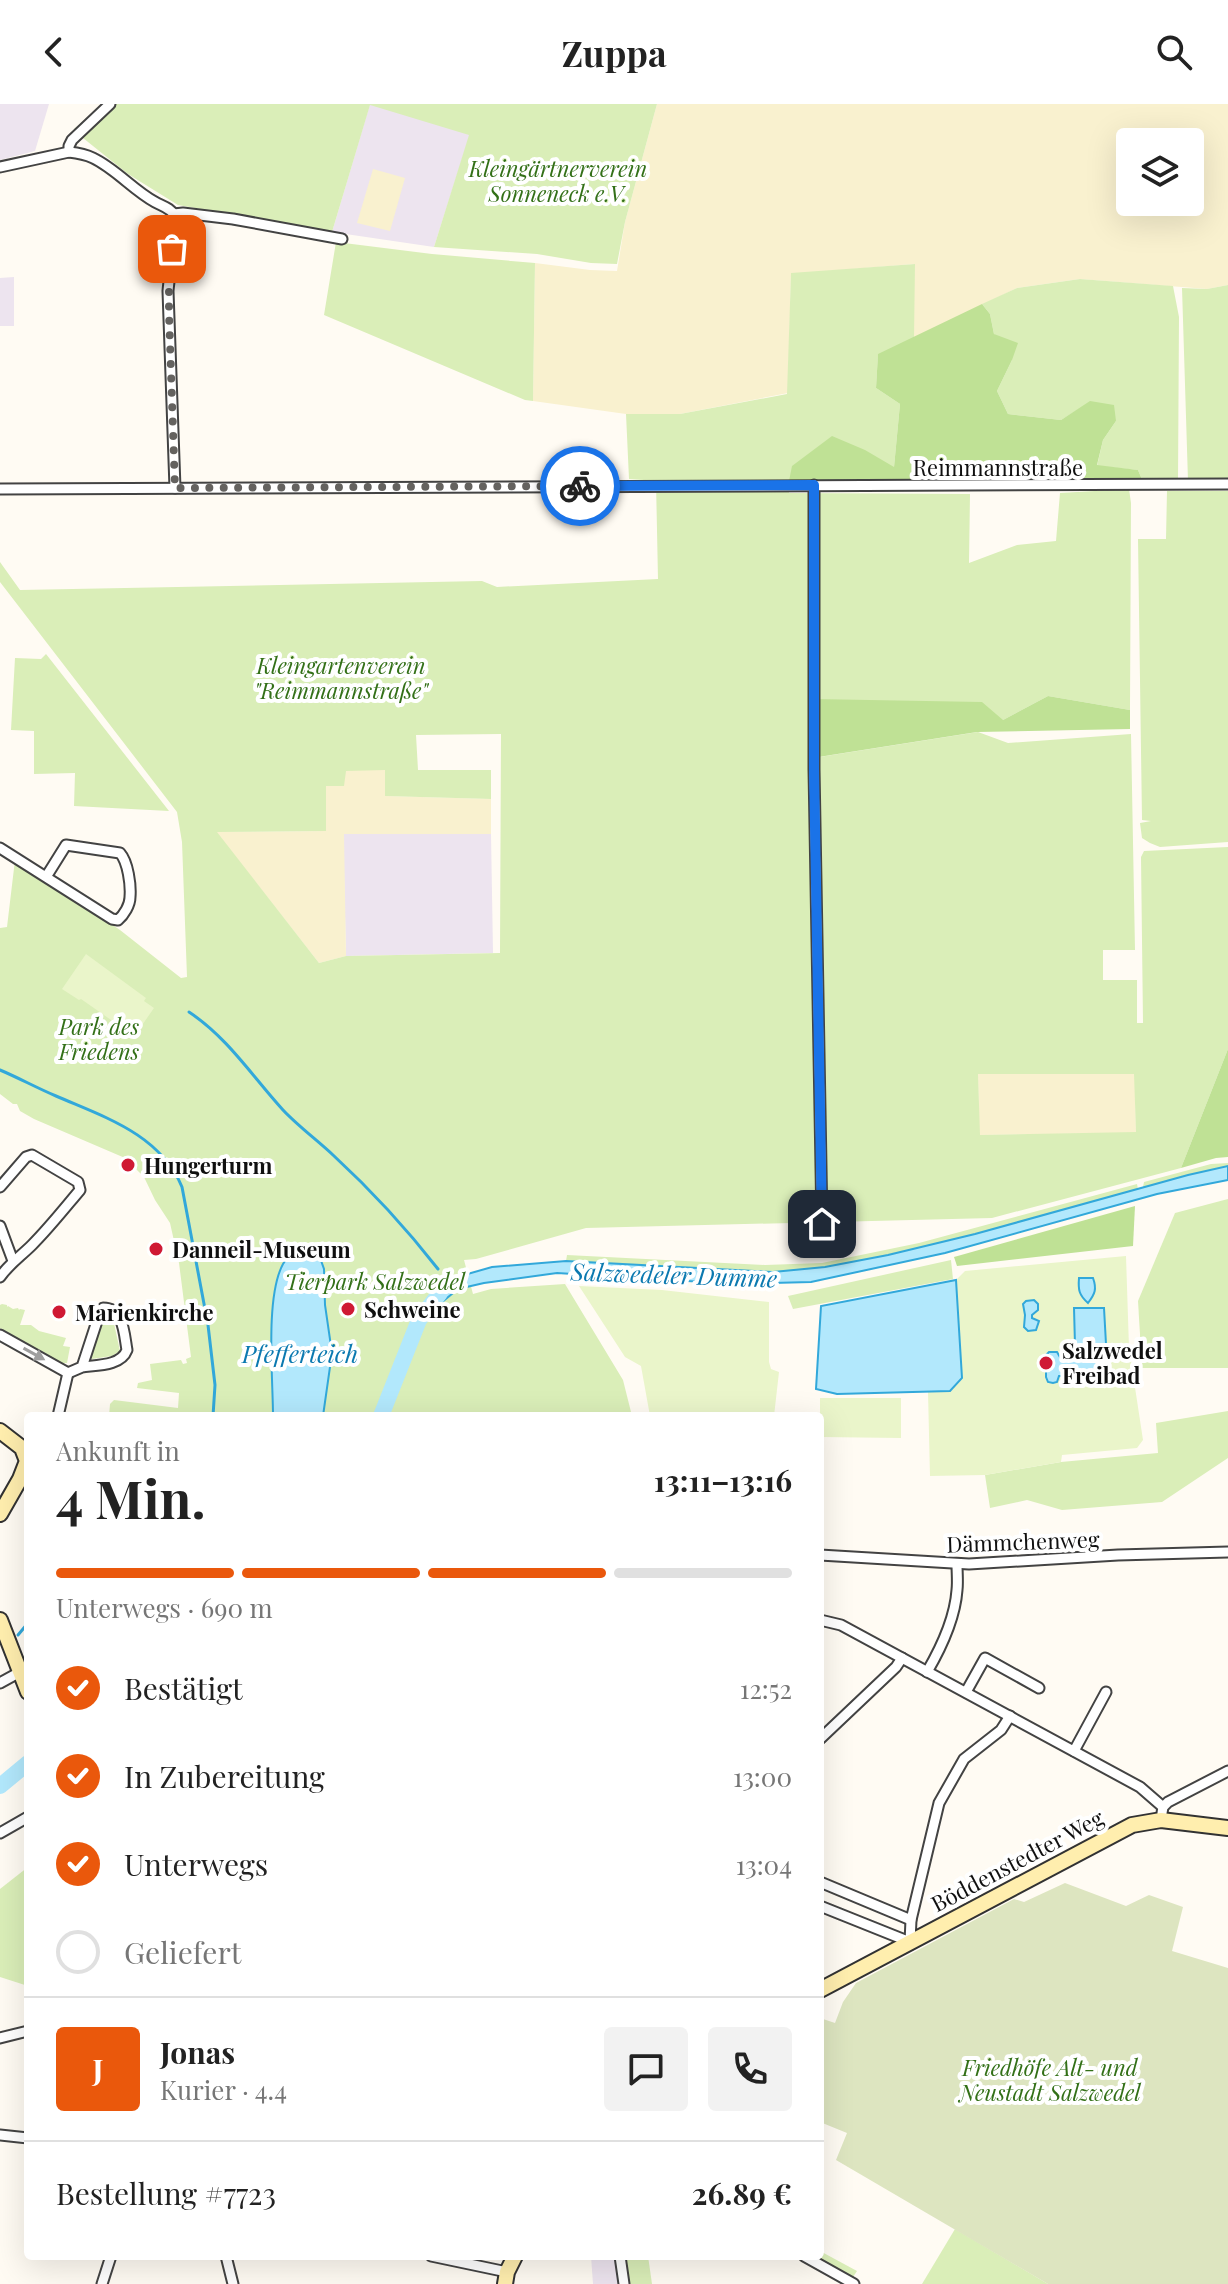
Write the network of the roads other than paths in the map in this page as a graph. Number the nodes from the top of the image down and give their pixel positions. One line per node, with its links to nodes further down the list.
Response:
1 (110, 104): 2 (street)
2 (69, 152): 3 (street); 4 (street)
3 (0, 167)
4 (174, 214): 5 (street); 8 (street)
5 (342, 239)
6 (1228, 484): 7 (street, Reimmannstraße)
7 (814, 485): 8 (street, Reimmannstraße); 13 (street)
8 (175, 488): 9 (street, Reimmannstraße)
9 (0, 489)
10 (0, 848): 11 (street)
11 (46, 877): 11 (street)
12 (0, 1187): 15 (street)
13 (822, 1224)
14 (0, 1226): 15 (street)
15 (7, 1263): 16 (street)
16 (0, 1277)
17 (0, 1335): 19 (street, one-way to 19)
18 (82, 1367): 18 (street); 19 (street)
19 (68, 1373): 20 (street)
20 (59, 1412)
21 (0, 1431): 22 (street)
22 (24, 1451)
23 (24, 1471): 24 (street)
24 (0, 1514)
25 (1228, 1552): 27 (street, Dämmchenweg)
26 (824, 1555): 27 (street, Dämmchenweg)
27 (957, 1564): 32 (street)
28 (0, 1620): 31 (street)
29 (824, 1621): 30 (street)
30 (902, 1658): 32 (street); 39 (street)
31 (20, 1672): 33 (street); 34 (street)
32 (927, 1672): 36 (street)
33 (24, 1682)
34 (0, 1683)
35 (1039, 1688): 36 (street)
36 (966, 1692): 38 (street)
37 (1106, 1692): 40 (street)
38 (1010, 1716): 40 (street); 48 (street)
39 (824, 1735)
40 (1074, 1751): 42 (street)
41 (1228, 1771): 42 (street, Böddenstedter Weg)
42 (1162, 1814): 44 (street); 49 (street, Böddenstedter Weg)
43 (24, 1819): 45 (street)
44 (1228, 1828)
45 (0, 1833)
46 (824, 1884): 48 (street)
47 (824, 1908): 49 (street)
48 (911, 1920): 49 (street)
49 (910, 1942): 50 (street, Böddenstedter Weg)
50 (824, 1988)
51 (24, 2032): 52 (street)
52 (0, 2038)
53 (0, 2135): 54 (street)
54 (24, 2138)
55 (110, 2260): 61 (street)
56 (227, 2260): 62 (street)
57 (445, 2260): 60 (street)
58 (621, 2260): 63 (street)
59 (811, 2260): 64 (street)
60 (506, 2278)
61 (102, 2284)
62 (233, 2284)
63 (624, 2284)
64 (854, 2284)

